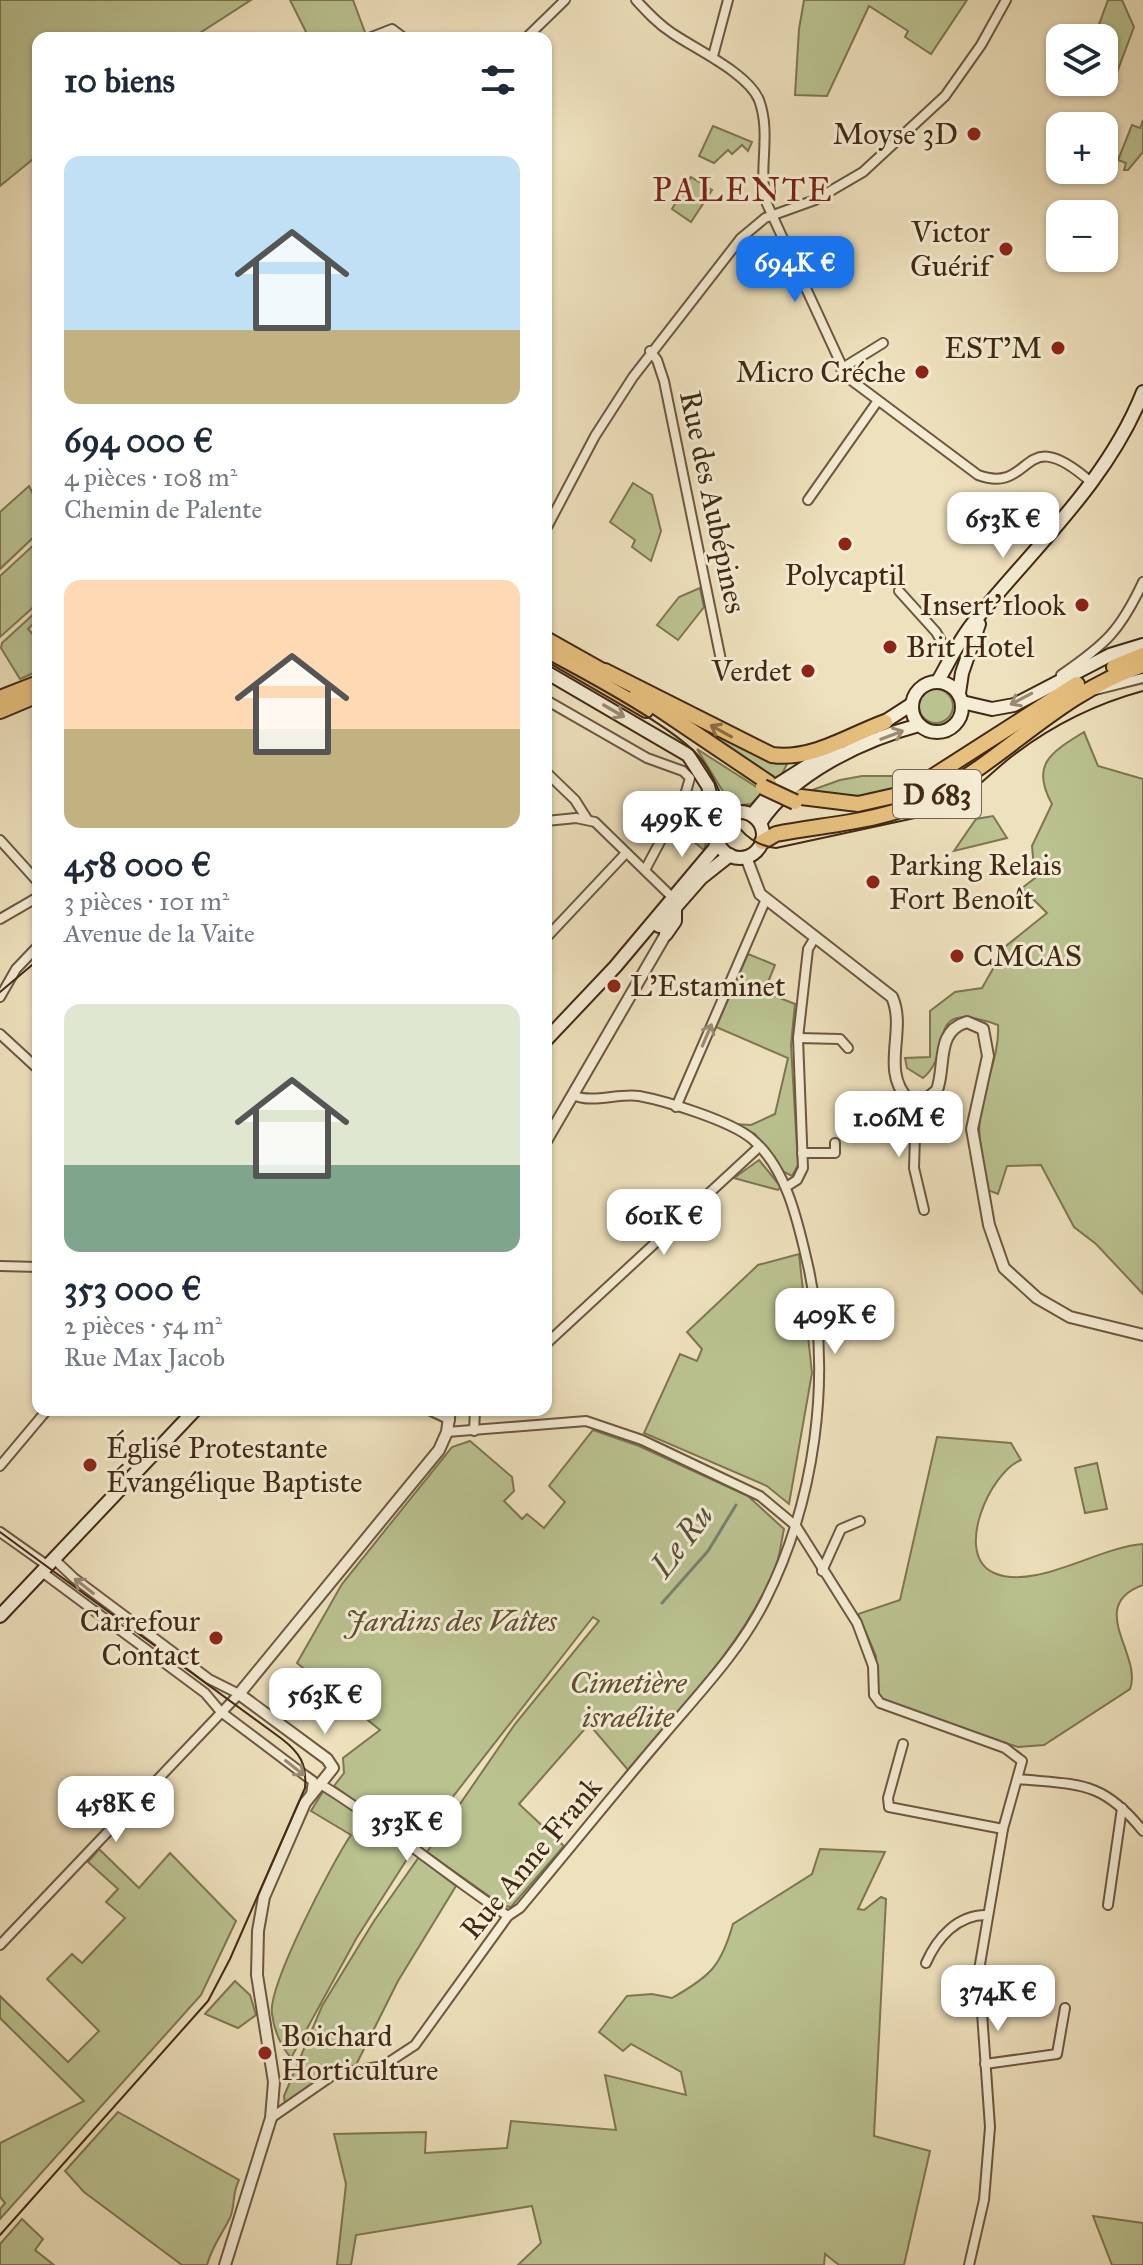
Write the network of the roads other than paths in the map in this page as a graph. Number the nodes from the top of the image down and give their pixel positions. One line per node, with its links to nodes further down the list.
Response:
1 (565, 0): 5 (street)
2 (636, 0): 6 (street)
3 (728, 0): 6 (street)
4 (1006, 0): 7 (street)
5 (532, 32)
6 (713, 56): 7 (street)
7 (773, 216): 9 (street); 10 (street)
8 (883, 343): 10 (street)
9 (650, 351): 15 (street); 26 (street, Rue des Aubépines)
10 (841, 369): 12 (street)
11 (1143, 392): 13 (main road)
12 (877, 402): 13 (street); 14 (street)
13 (1092, 483): 18 (main road)
14 (808, 500)
15 (552, 518)
16 (1143, 582): 33 (street)
17 (899, 591): 19 (street)
18 (985, 611): 21 (main road); 29 (main road)
19 (936, 632): 21 (street); 25 (street)
20 (552, 642): 28 (main road)
21 (958, 645): 25 (main road); 29 (street)
22 (1143, 645): 33 (main road)
23 (1143, 655): 46 (main road)
24 (552, 656): 45 (main road)
25 (951, 658): 32 (main road)
26 (722, 665)
27 (1143, 665): 35 (main road, D 683)
28 (605, 671): 42 (main road, one-way to 28); 45 (main road)
29 (962, 673): 38 (main road)
30 (552, 676): 50 (main road, one-way to 50)
31 (1143, 678): 35 (street)
32 (938, 681): 38 (main road); 40 (main road)
33 (1047, 684): 38 (main road, one-way to 38)
34 (32, 685): 36 (main road)
35 (1086, 689): 46 (main road); 52 (main road, D 683)
36 (0, 698)
37 (32, 698): 41 (main road)
38 (960, 698): 43 (main road)
39 (552, 703): 56 (street)
40 (912, 704): 42 (main road); 43 (main road)
41 (0, 711)
42 (885, 722): 48 (main road)
43 (919, 725): 48 (main road, one-way to 43)
44 (552, 778): 47 (street)
45 (766, 785): 46 (main road)
46 (798, 799)
47 (587, 819): 49 (street); 53 (street)
48 (756, 819): 50 (main road); 52 (main road)
49 (552, 821)
50 (718, 830): 54 (main road); 60 (main road)
51 (0, 840): 57 (street)
52 (762, 842): 55 (main road)
53 (626, 853): 56 (street); 63 (street)
54 (730, 855): 55 (main road); 60 (main road)
55 (746, 857): 58 (street)
56 (645, 870): 60 (street)
57 (32, 875)
58 (766, 899): 64 (street); 75 (street, one-way to 58)
59 (32, 900): 61 (street)
60 (674, 904): 62 (main road); 66 (main road)
61 (0, 919)
62 (662, 930): 66 (main road); 73 (street)
63 (552, 932)
64 (814, 939): 70 (street); 74 (street)
65 (32, 952): 67 (street)
66 (615, 967): 69 (main road)
67 (0, 997)
68 (0, 1034): 72 (street)
69 (552, 1034)
70 (798, 1038): 71 (street); 79 (street)
71 (848, 1048)
72 (32, 1063)
73 (573, 1095): 75 (street); 76 (street)
74 (916, 1102): 81 (street); 84 (street)
75 (676, 1107): 78 (street)
76 (552, 1131)
77 (835, 1143): 79 (street)
78 (759, 1147): 80 (street, Rue Anne Frank); 85 (street)
79 (802, 1153): 80 (street)
80 (786, 1187): 94 (street, Rue Anne Frank)
81 (924, 1210)
82 (0, 1266): 83 (street)
83 (32, 1267)
84 (1143, 1335)
85 (552, 1338)
86 (42, 1416): 92 (street)
87 (189, 1416): 96 (main road)
88 (450, 1416): 91 (street)
89 (475, 1416): 90 (street)
90 (474, 1431): 91 (street); 94 (street)
91 (447, 1432): 99 (street)
92 (0, 1466)
93 (860, 1521): 97 (street)
94 (796, 1526): 97 (street); 110 (street, Rue Anne Frank)
95 (0, 1532): 96 (street)
96 (48, 1566): 98 (main road); 99 (street, one-way to 96); 100 (street)
97 (822, 1571): 102 (street)
98 (0, 1616)
99 (239, 1694): 100 (street); 103 (street)
100 (221, 1712): 104 (street, one-way to 104); 111 (street)
101 (903, 1744): 106 (street)
102 (1018, 1779): 105 (street); 106 (street)
103 (322, 1785): 104 (street); 110 (street)
104 (310, 1796): 115 (street)
105 (1122, 1808): 107 (street); 108 (street)
106 (1003, 1829): 109 (street)
107 (1143, 1831)
108 (1108, 1905)
109 (986, 1915): 112 (street); 114 (street)
110 (508, 1916): 115 (street, Rue Anne Frank)
111 (0, 1945)
112 (926, 1963)
113 (1065, 2008): 114 (street)
114 (985, 2064): 117 (street)
115 (271, 2118): 116 (street)
116 (225, 2265)
117 (969, 2265)

